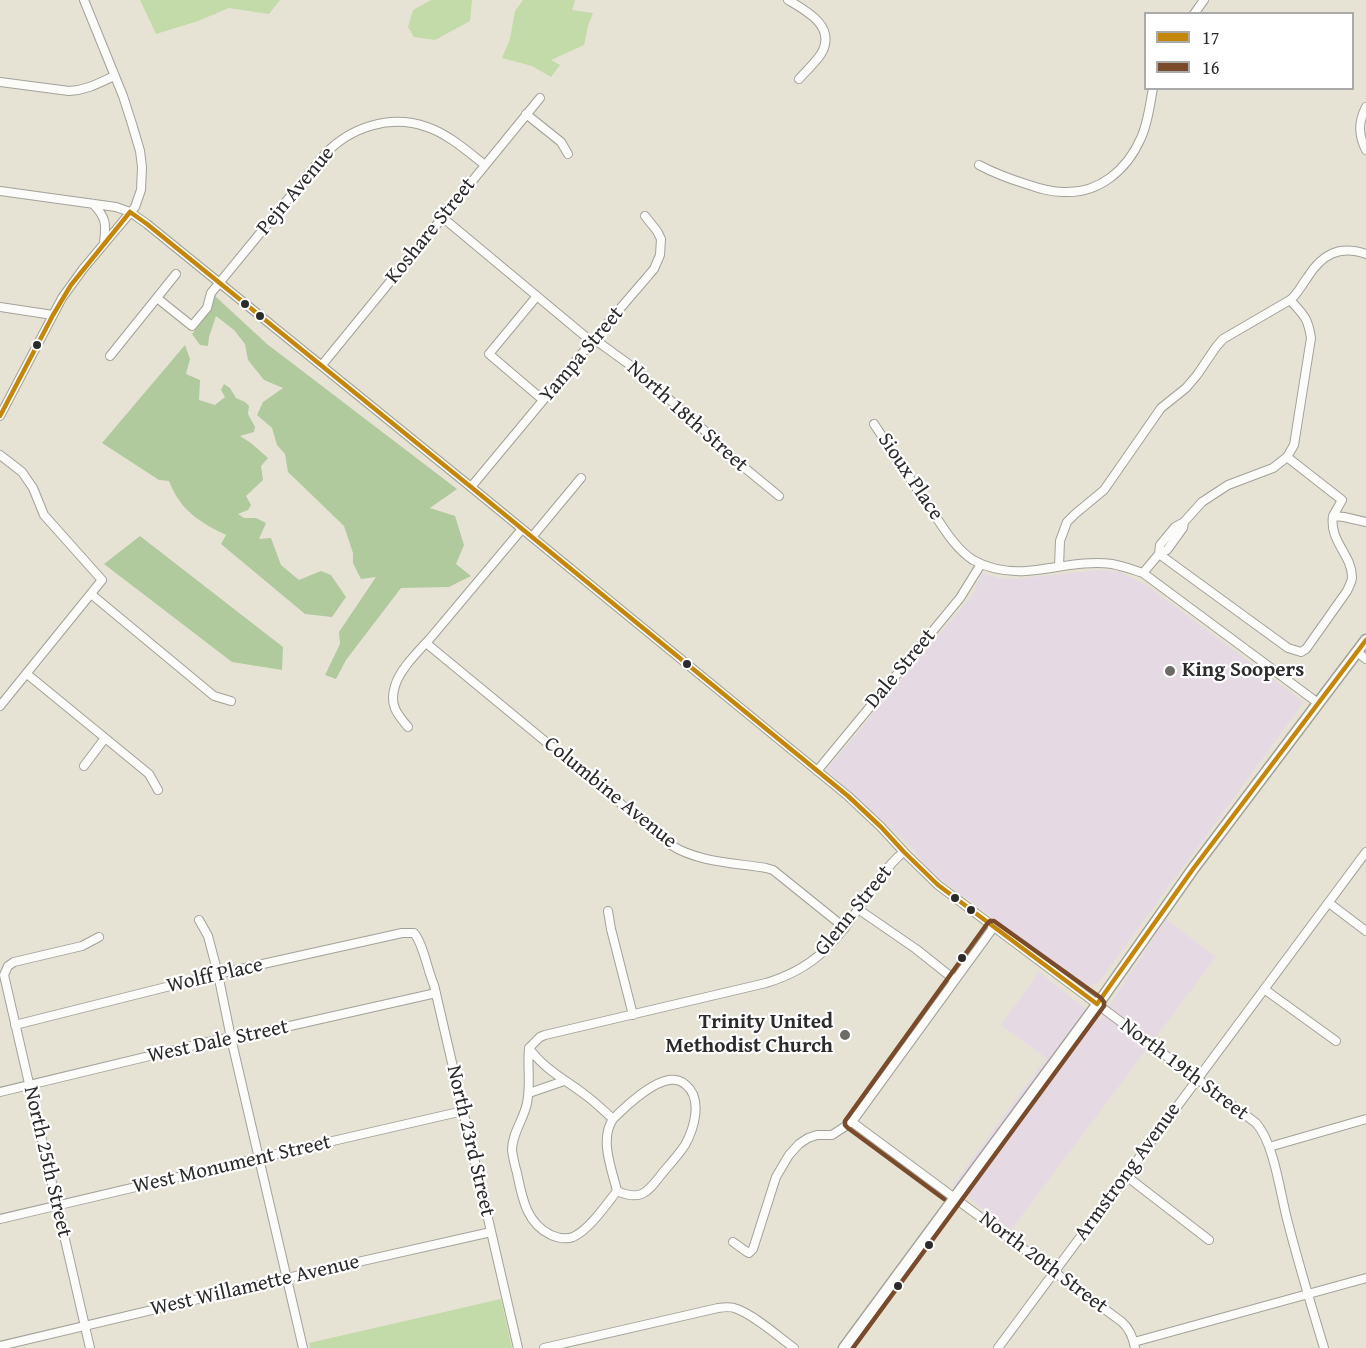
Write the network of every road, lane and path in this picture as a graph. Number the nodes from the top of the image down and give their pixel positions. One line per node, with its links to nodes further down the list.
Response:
1 (84, 0): 3 (street)
2 (788, 0): 4 (street)
3 (114, 76): 5 (street); 16 (street)
4 (799, 79)
5 (0, 82)
6 (1153, 90): 13 (street)
7 (540, 98): 9 (street, Koshare Street)
8 (1366, 107): 10 (street)
9 (526, 114): 11 (street); 12 (street, Koshare Street)
10 (1366, 150)
11 (568, 154)
12 (485, 165): 18 (street, Koshare Street); 22 (street, Pejn Avenue)
13 (979, 165)
14 (0, 191): 15 (street)
15 (92, 204): 16 (street); 19 (street)
16 (130, 212): 19 (street); 22 (street, North 19th Street)
17 (645, 216): 28 (street, Yampa Street)
18 (442, 217): 23 (street, North 18th Street); 30 (street, Koshare Street)
19 (104, 243): 27 (street)
20 (1366, 254): 25 (street)
21 (176, 274): 24 (street)
22 (220, 284): 24 (street, Pejn Avenue); 30 (street, North 19th Street)
23 (537, 296): 28 (street, North 18th Street); 31 (street)
24 (157, 298): 29 (street)
25 (1290, 300): 35 (street); 45 (street)
26 (0, 308): 27 (street)
27 (53, 315): 32 (street)
28 (593, 340): 31 (street, Yampa Street); 38 (street, North 18th Street)
29 (110, 356)
30 (322, 366): 37 (street, North 19th Street)
31 (543, 400): 37 (street, Yampa Street)
32 (0, 416)
33 (874, 424): 44 (street, Sioux Place)
34 (0, 455): 47 (street)
35 (1287, 458): 39 (street); 43 (street)
36 (581, 478): 42 (street)
37 (471, 487): 41 (street, North 19th Street)
38 (779, 496)
39 (1333, 516): 40 (street); 43 (street)
40 (1366, 522)
41 (522, 529): 42 (street, North 19th Street); 49 (street)
42 (532, 537): 58 (street, North 19th Street)
43 (1159, 554): 46 (street)
44 (981, 564): 45 (street); 58 (street, Dale Street)
45 (1059, 566): 46 (street)
46 (1143, 573): 53 (street)
47 (91, 594): 51 (street); 52 (street)
48 (1366, 640): 50 (main road)
49 (426, 643): 55 (street); 66 (street, Columbine Avenue)
50 (1361, 656): 53 (main road)
51 (27, 674): 54 (street); 56 (street)
52 (231, 701)
53 (1318, 703): 75 (main road)
54 (0, 706)
55 (408, 727)
56 (105, 738): 57 (street); 59 (street)
57 (84, 766)
58 (817, 771): 60 (street, North 19th Street)
59 (158, 790)
60 (904, 852): 63 (street, Glenn Street); 67 (street, North 19th Street)
61 (1366, 852): 62 (street, Armstrong Avenue)
62 (1329, 903): 68 (street); 73 (street, Armstrong Avenue)
63 (858, 909): 66 (street, Glenn Street); 72 (street)
64 (608, 911): 76 (street)
65 (199, 920): 71 (street)
66 (844, 928): 76 (street, Glenn Street)
67 (993, 928): 72 (street); 75 (street, North 19th Street)
68 (1366, 931)
69 (416, 935): 71 (street, Wolff Place); 74 (street, North 23rd Street)
70 (99, 937): 77 (street, North 25th Street)
71 (218, 974): 77 (street, Wolff Place); 78 (street)
72 (955, 980): 89 (street)
73 (1264, 989): 79 (street); 81 (street, Armstrong Avenue)
74 (436, 993): 78 (street, West Dale Street); 86 (street, North 23rd Street)
75 (1097, 1004): 81 (street, North 19th Street); 94 (main road)
76 (633, 1015): 80 (street, Glenn Street)
77 (15, 1024): 83 (street, North 25th Street)
78 (231, 1038): 83 (street, West Dale Street); 91 (street)
79 (1336, 1041)
80 (529, 1047): 82 (street); 85 (street)
81 (1197, 1078): 90 (street, North 19th Street); 92 (street, Armstrong Avenue)
82 (564, 1081): 85 (street); 87 (street)
83 (29, 1086): 84 (street, West Dale Street); 95 (street, North 25th Street)
84 (0, 1092)
85 (529, 1093): 93 (street)
86 (464, 1111): 91 (street, West Monument Street); 97 (street, North 23rd Street)
87 (613, 1119): 93 (street); 93 (street)
88 (1366, 1119): 90 (street)
89 (852, 1122): 94 (street, North 20th Street); 99 (street)
90 (1269, 1146): 103 (street, North 19th Street)
91 (259, 1158): 95 (street, West Monument Street); 101 (street)
92 (1125, 1175): 98 (street); 100 (street, Armstrong Avenue)
93 (617, 1191)
94 (954, 1197): 100 (street, North 20th Street); 112 (main road)
95 (57, 1206): 96 (street, West Monument Street); 104 (street, North 25th Street)
96 (0, 1219)
97 (491, 1232): 101 (street, West Willamette Avenue); 109 (street, North 23rd Street)
98 (1209, 1240)
99 (733, 1242)
100 (1054, 1272): 105 (street, North 20th Street); 113 (street, Armstrong Avenue)
101 (287, 1278): 104 (street, West Willamette Avenue); 108 (street)
102 (1366, 1278): 103 (street)
103 (1308, 1294): 105 (street); 114 (street, North 19th Street)
104 (85, 1326): 106 (street, West Willamette Avenue); 107 (street, North 25th Street)
105 (1135, 1345)
106 (0, 1346)
107 (90, 1348)
108 (303, 1348)
109 (518, 1348)
110 (544, 1348): 111 (street)
111 (794, 1348)
112 (844, 1348)
113 (998, 1348)
114 (1324, 1348)

